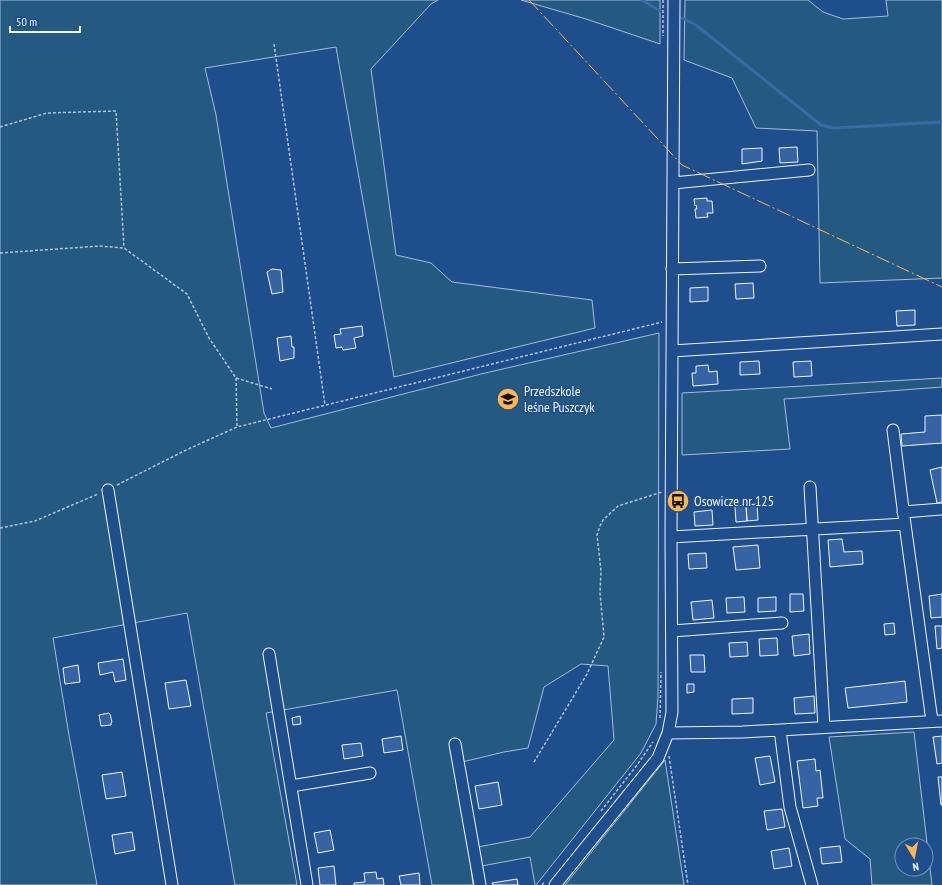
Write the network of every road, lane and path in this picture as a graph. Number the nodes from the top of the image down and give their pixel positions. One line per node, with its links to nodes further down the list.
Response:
1 (663, 0): 3 (path)
2 (674, 0): 7 (street)
3 (663, 36)
4 (274, 44): 18 (path)
5 (0, 127): 8 (path)
6 (809, 170): 7 (street)
7 (673, 182): 11 (street)
8 (124, 248): 9 (path); 16 (path)
9 (0, 253)
10 (760, 266): 11 (street)
11 (672, 268): 13 (street)
12 (661, 315): 13 (path)
13 (667, 321): 15 (street); 18 (path)
14 (942, 334): 15 (street)
15 (672, 351): 22 (street)
16 (236, 378): 17 (path); 19 (path)
17 (272, 389)
18 (325, 405): 19 (path)
19 (237, 427): 23 (path)
20 (893, 430): 25 (street)
21 (810, 487): 28 (street)
22 (671, 488): 29 (street); 42 (path)
23 (108, 490): 27 (path); 47 (street)
24 (942, 509): 25 (street)
25 (903, 512): 26 (street)
26 (905, 524): 28 (street); 34 (street)
27 (0, 528)
28 (812, 529): 29 (street); 36 (street)
29 (671, 537): 31 (street)
30 (782, 623): 31 (street)
31 (672, 631): 38 (street)
32 (269, 654): 44 (street)
33 (661, 667): 35 (path)
34 (937, 721): 36 (street)
35 (659, 724)
36 (824, 727): 37 (street)
37 (780, 730): 38 (street); 52 (street)
38 (668, 733): 41 (street)
39 (656, 736): 45 (path)
40 (455, 744): 49 (street)
41 (664, 745): 46 (street); 51 (path)
42 (534, 762)
43 (370, 773): 44 (street)
44 (291, 786): 48 (street)
45 (599, 813)
46 (551, 882): 50 (path)
47 (172, 885)
48 (307, 885)
49 (480, 885)
50 (542, 885)
51 (688, 885)
52 (812, 885)

